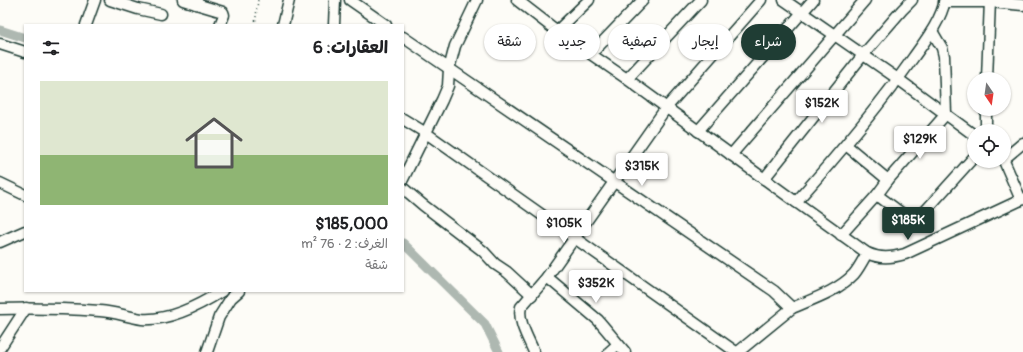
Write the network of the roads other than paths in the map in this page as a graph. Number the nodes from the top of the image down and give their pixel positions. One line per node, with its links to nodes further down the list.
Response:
1 (94, 0): 23 (street)
2 (110, 0): 22 (street)
3 (182, 0): 18 (street)
4 (289, 0): 25 (street)
5 (335, 0): 26 (street)
6 (350, 0): 27 (street)
7 (477, 0): 38 (street)
8 (589, 0): 29 (street)
9 (643, 0): 34 (street)
10 (701, 0): 40 (street)
11 (761, 0): 42 (street)
12 (784, 0): 21 (street)
13 (813, 0): 21 (street)
14 (865, 0): 31 (street)
15 (912, 0): 36 (street)
16 (945, 1): 17 (street); 30 (street)
17 (990, 1): 20 (street); 39 (street)
18 (197, 2): 24 (street)
19 (524, 2): 28 (street)
20 (1023, 5)
21 (801, 13): 31 (street); 46 (street)
22 (161, 14)
23 (86, 24)
24 (220, 24)
25 (283, 24)
26 (334, 24)
27 (385, 24)
28 (549, 24)
29 (564, 24)
30 (932, 31): 41 (street); 43 (street)
31 (833, 35): 36 (street); 51 (street)
32 (404, 38): 38 (street)
33 (0, 44): 35 (street)
34 (600, 45)
35 (24, 52)
36 (863, 55): 41 (street); 55 (street)
37 (600, 60): 40 (street)
38 (449, 69): 47 (street); 57 (street)
39 (987, 72)
40 (627, 79): 42 (street)
41 (898, 79): 43 (street); 49 (street)
42 (666, 108): 46 (street); 57 (street)
43 (946, 114): 45 (street); 56 (street)
44 (404, 119): 47 (street)
45 (967, 130)
46 (698, 131): 51 (street)
47 (426, 133): 54 (street); 66 (street)
48 (1023, 143): 50 (street)
49 (846, 145): 56 (street); 63 (street)
50 (1011, 154)
51 (731, 155): 55 (street)
52 (967, 165): 61 (street)
53 (1008, 168): 62 (street)
54 (404, 177)
55 (764, 179): 63 (street)
56 (888, 180): 61 (street)
57 (614, 182): 66 (street); 74 (street)
58 (0, 183): 60 (street)
59 (404, 189): 72 (street)
60 (24, 195)
61 (877, 195): 65 (street)
62 (1022, 199): 68 (street)
63 (796, 202): 65 (street)
64 (24, 231): 67 (street)
65 (841, 235): 68 (street)
66 (575, 238): 69 (street); 81 (street)
67 (0, 242)
68 (867, 253): 74 (street)
69 (547, 278): 72 (street); 77 (street)
70 (220, 292): 73 (street)
71 (236, 292): 78 (street)
72 (532, 295): 79 (street)
73 (26, 308): 75 (street); 76 (street)
74 (792, 308): 81 (street)
75 (0, 309)
76 (0, 348)
77 (622, 348): 80 (street)
78 (207, 352)
79 (534, 352)
80 (609, 352)
81 (737, 352)

